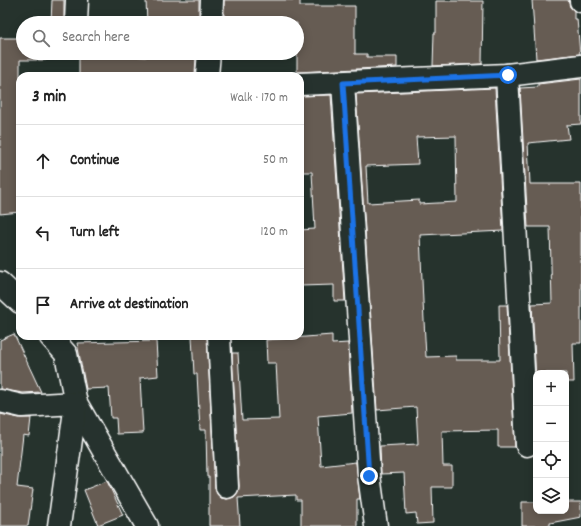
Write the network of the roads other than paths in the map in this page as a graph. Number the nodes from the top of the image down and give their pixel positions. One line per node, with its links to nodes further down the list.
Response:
1 (77, 0): 3 (street)
2 (212, 0): 4 (street)
3 (76, 16)
4 (211, 16)
5 (208, 60): 7 (street)
6 (581, 66): 8 (street)
7 (207, 72)
8 (508, 75): 9 (street); 17 (street)
9 (343, 83): 10 (street); 21 (street)
10 (304, 84)
11 (0, 283): 12 (street)
12 (16, 298)
13 (54, 340): 16 (street)
14 (218, 340): 18 (street)
15 (0, 401): 16 (street)
16 (76, 403): 19 (street); 20 (street)
17 (527, 445)
18 (228, 487)
19 (59, 526)
20 (147, 526)
21 (376, 526)

